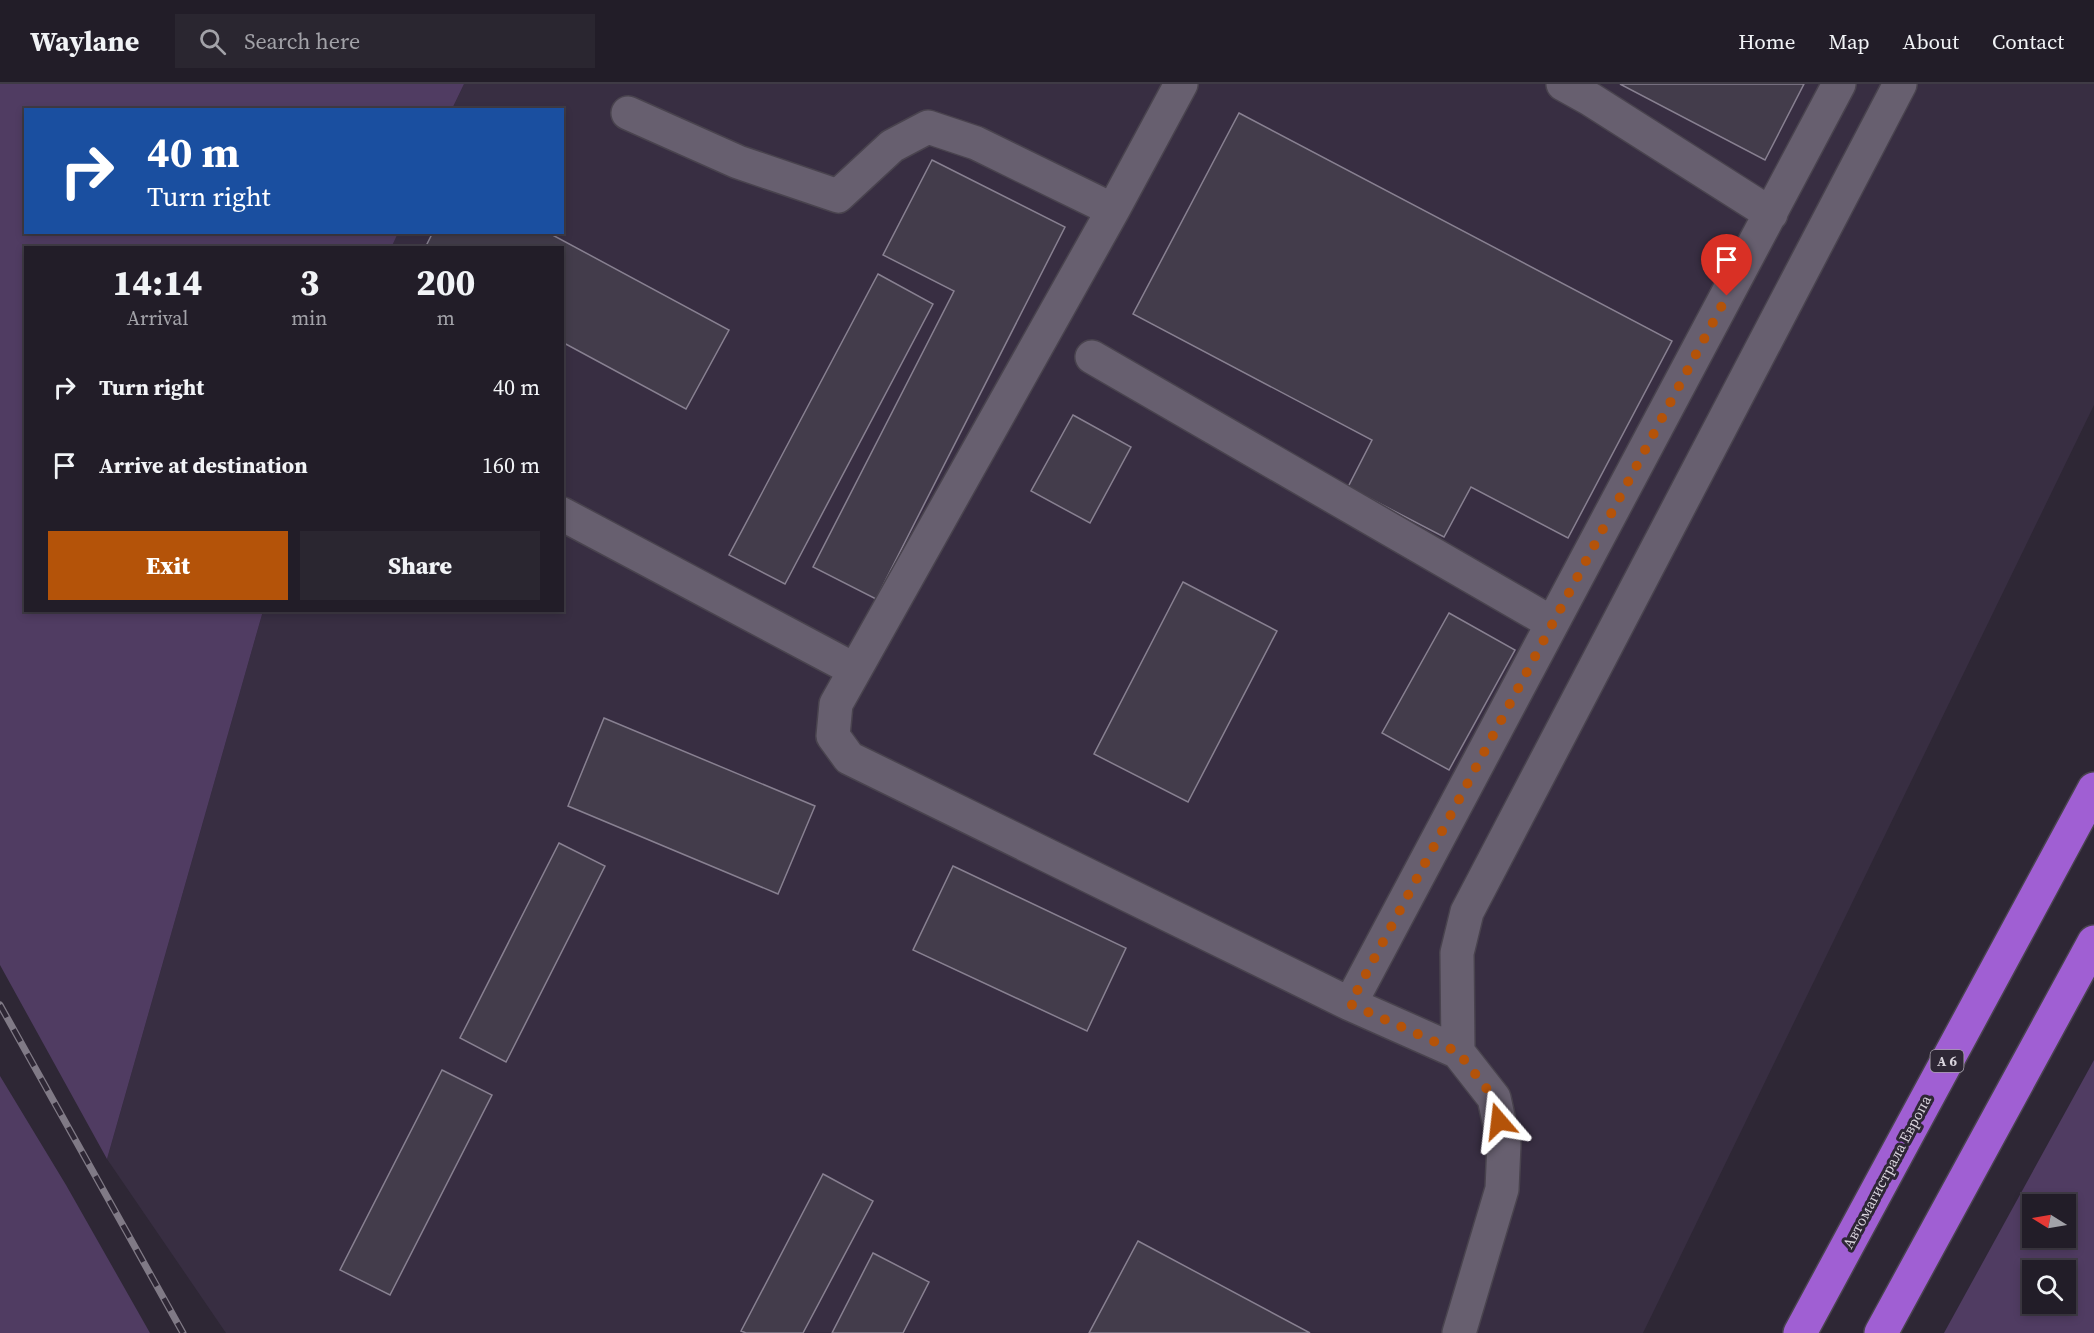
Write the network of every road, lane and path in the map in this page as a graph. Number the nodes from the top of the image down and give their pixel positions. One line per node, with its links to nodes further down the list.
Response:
1 (1180, 84): 6 (street)
2 (1563, 84): 7 (street)
3 (1839, 84): 7 (street)
4 (1899, 84): 15 (street)
5 (628, 113): 6 (street)
6 (1113, 210): 11 (street)
7 (1771, 214): 10 (street)
8 (1092, 357): 10 (street)
9 (564, 515): 11 (street)
10 (1552, 623): 14 (street)
11 (855, 670): 14 (street)
12 (2094, 789): 17 (highway, Автомагистрала Европа / A 6)
13 (2094, 942): 18 (highway)
14 (1350, 1004): 15 (street)
15 (1458, 1052): 16 (street)
16 (1459, 1333)
17 (1800, 1333)
18 (1881, 1333)

